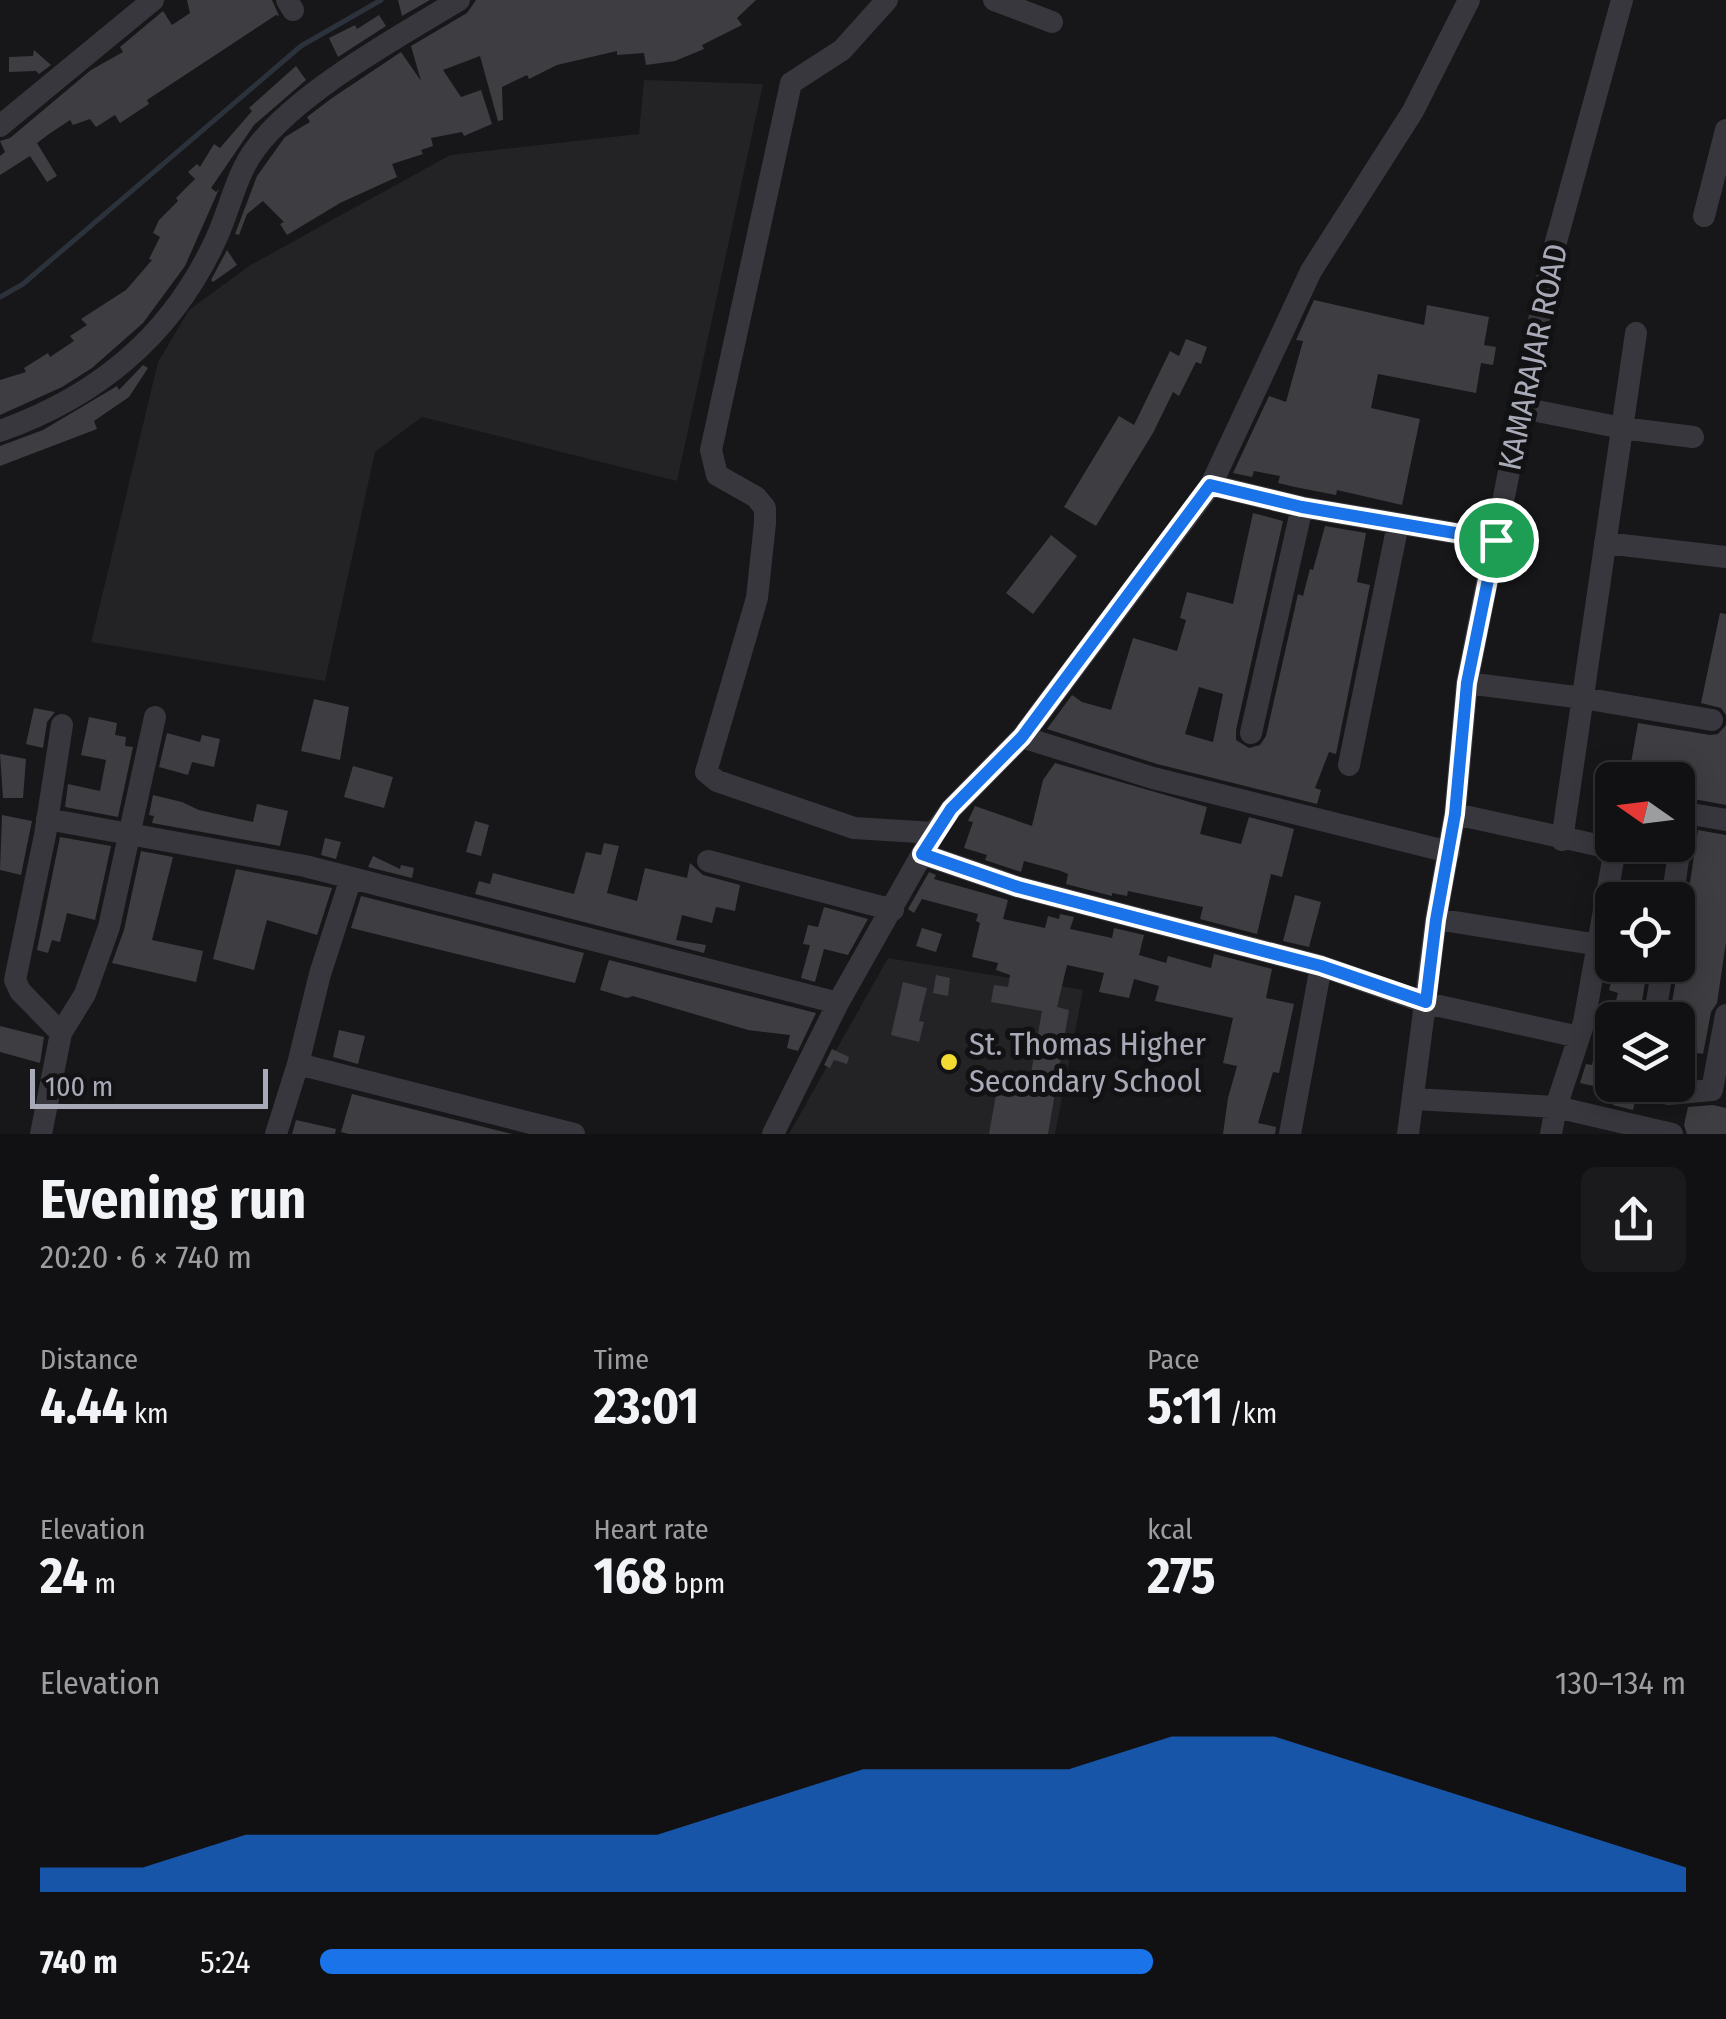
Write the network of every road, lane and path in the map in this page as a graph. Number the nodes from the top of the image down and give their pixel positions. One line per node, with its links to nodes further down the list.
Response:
1 (154, 0): 8 (street)
2 (459, 0): 14 (street)
3 (888, 0): 35 (street)
4 (994, 0): 7 (street)
5 (1470, 0): 16 (street)
6 (1622, 0): 12 (street, KAMARAJAR ROAD)
7 (1052, 22)
8 (0, 126)
9 (1726, 130): 10 (street)
10 (1704, 216)
11 (1636, 333): 13 (street)
12 (1522, 408): 13 (street); 19 (street, KAMARAJAR ROAD)
13 (1622, 428): 15 (street); 20 (street)
14 (0, 431)
15 (1692, 437)
16 (1210, 485): 17 (street); 28 (street)
17 (1302, 507): 18 (street); 27 (street)
18 (1398, 524): 19 (street); 29 (street)
19 (1496, 540): 22 (street, KAMARAJAR ROAD)
20 (1605, 543): 21 (street); 23 (street)
21 (1726, 557)
22 (1467, 683): 23 (street); 30 (street, KAMARAJAR ROAD)
23 (1582, 698): 25 (street); 34 (street)
24 (155, 717): 33 (street)
25 (1712, 720)
26 (62, 725): 31 (street)
27 (1251, 733)
28 (1022, 737): 35 (street); 36 (street)
29 (1349, 765)
30 (1455, 814): 34 (street); 36 (street, KAMARAJAR ROAD)
31 (47, 819): 33 (street); 49 (street)
32 (1726, 820): 40 (street)
33 (132, 834): 38 (street); 49 (street)
34 (1562, 840): 39 (street)
35 (928, 844): 41 (street); 45 (street)
36 (1448, 852): 42 (street, KAMARAJAR ROAD)
37 (708, 860): 41 (street)
38 (351, 878): 47 (street); 51 (street)
39 (1610, 882)
40 (1675, 882)
41 (893, 910): 47 (street)
42 (1436, 920): 43 (street); 46 (street, KAMARAJAR ROAD)
43 (1595, 944)
44 (1595, 964): 50 (street)
45 (1321, 966): 46 (street); 61 (street)
46 (1426, 1002): 50 (street); 53 (street, KAMARAJAR ROAD)
47 (838, 1003): 60 (street)
48 (1726, 1015): 52 (street)
49 (61, 1033): 58 (street)
50 (1579, 1038): 55 (street)
51 (298, 1064): 56 (street); 59 (street)
52 (1695, 1090)
53 (1414, 1099): 55 (street); 62 (street, KAMARAJAR ROAD)
54 (1664, 1102): 57 (street)
55 (1556, 1107): 57 (street); 63 (street)
56 (562, 1132)
57 (1667, 1133)
58 (41, 1134)
59 (276, 1134)
60 (773, 1134)
61 (1290, 1134)
62 (1408, 1134)
63 (1552, 1134)

